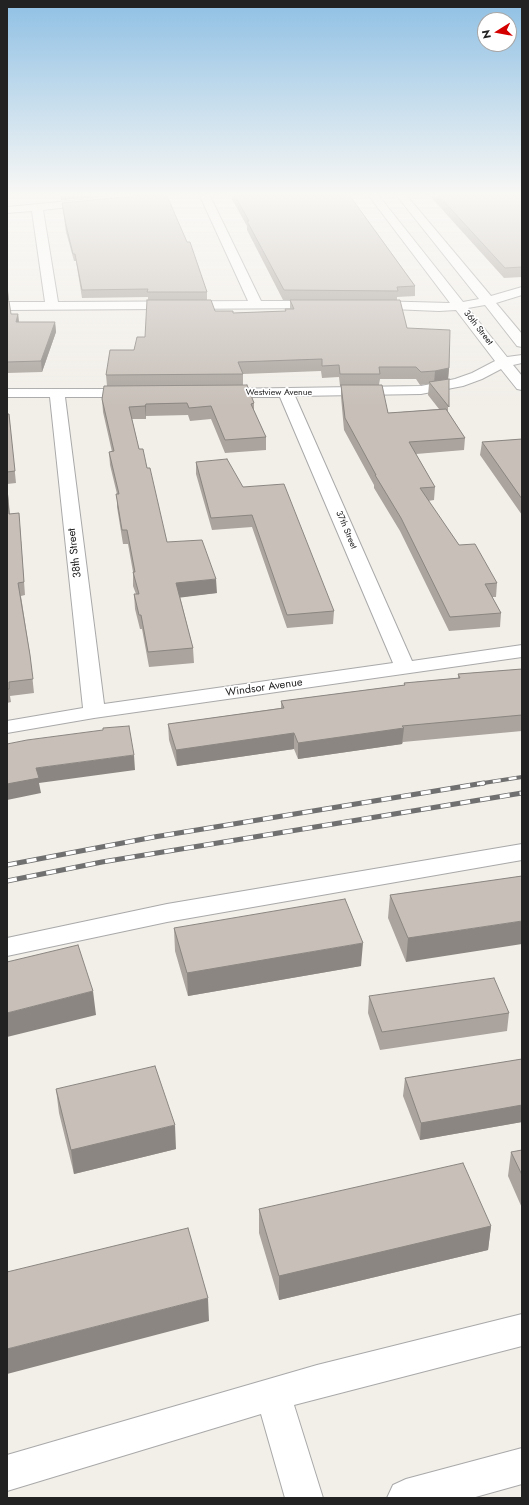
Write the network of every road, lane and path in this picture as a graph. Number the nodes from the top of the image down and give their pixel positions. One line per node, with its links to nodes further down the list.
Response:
1 (46, 266): 12 (street)
2 (238, 266): 8 (street)
3 (429, 266): 14 (street, 36th Street)
4 (459, 266): 5 (street)
5 (472, 282): 6 (street); 7 (street)
6 (522, 290): 7 (street)
7 (488, 301): 14 (street); 16 (street)
8 (256, 305): 9 (street); 12 (street)
9 (336, 305)
10 (360, 305): 13 (street)
11 (7, 306): 12 (street)
12 (52, 306)
13 (402, 306): 14 (street); 15 (street)
14 (460, 306): 15 (street, 36th Street)
15 (479, 329): 18 (street, 36th Street)
16 (519, 337)
17 (522, 358): 18 (street, Westview Avenue)
18 (504, 362): 19 (street, Westview Avenue); 20 (street, 36th Street)
19 (469, 380): 21 (street); 26 (street, Westview Avenue)
20 (522, 386)
21 (522, 389)
22 (56, 392): 23 (street); 24 (street); 29 (street, 38th Street)
23 (7, 393)
24 (144, 393)
25 (207, 393): 26 (street, Westview Avenue)
26 (286, 393): 28 (street, 37th Street)
27 (522, 651): 28 (street, Windsor Avenue)
28 (405, 668): 29 (street, Windsor Avenue)
29 (94, 712): 30 (street, Windsor Avenue)
30 (7, 727)
31 (522, 852): 32 (street)
32 (7, 947)
33 (522, 1330): 34 (street)
34 (273, 1394): 36 (street); 37 (street)
35 (522, 1466): 38 (street)
36 (7, 1473)
37 (304, 1498)
38 (406, 1498)

